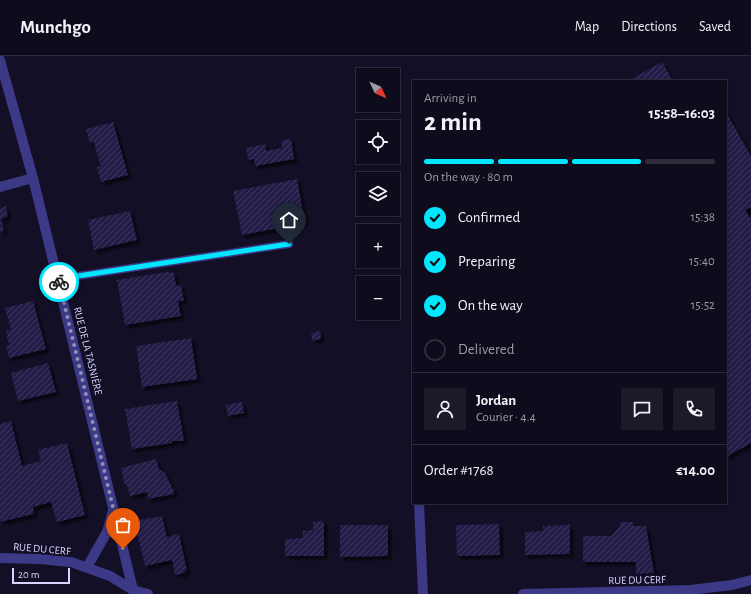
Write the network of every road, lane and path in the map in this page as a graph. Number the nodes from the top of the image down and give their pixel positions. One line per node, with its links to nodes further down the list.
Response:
1 (0, 60): 2 (street, RUE DE LA TASNIÈRE)
2 (33, 178): 3 (street); 5 (street, RUE DE LA TASNIÈRE)
3 (0, 187)
4 (289, 244): 5 (lane)
5 (58, 279): 7 (street, RUE DE LA TASNIÈRE)
6 (419, 504): 13 (street)
7 (113, 508): 9 (street, RUE DE LA TASNIÈRE); 11 (street, RUE DE LA TASNIÈRE)
8 (0, 558): 9 (street, RUE DU CERF)
9 (87, 567): 11 (street, RUE DU CERF)
10 (751, 580): 14 (street, RUE DU CERF)
11 (134, 592): 12 (street, RUE DU CERF)
12 (148, 594)
13 (423, 594)
14 (523, 594)

